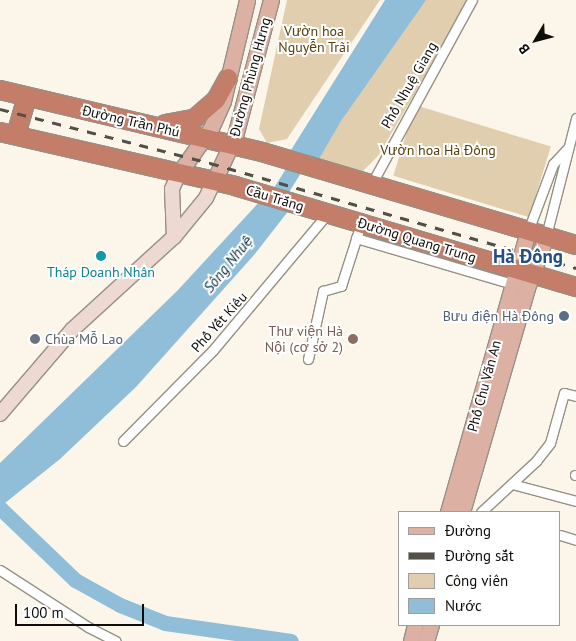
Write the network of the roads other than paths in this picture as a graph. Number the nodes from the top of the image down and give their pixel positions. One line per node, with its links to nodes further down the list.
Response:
1 (247, 0): 4 (main road, Đường Phùng Hưng)
2 (271, 0): 11 (main road, Đường Phùng Hưng)
3 (472, 0): 15 (street, Phố Nhuệ Giang)
4 (228, 78): 8 (highway); 10 (main road, Đường Phùng Hưng)
5 (0, 90): 6 (highway, Đường Trần Phú)
6 (27, 96): 8 (highway, Đường Trần Phú); 9 (highway)
7 (576, 118): 12 (street)
8 (152, 126): 10 (highway, Đường Trần Phú)
9 (8, 133): 13 (highway)
10 (204, 138): 11 (highway, Đường Trần Phú); 13 (main road, Đường Phùng Hưng)
11 (231, 145): 14 (main road, Đường Phùng Hưng); 15 (highway, Đường Trần Phú)
12 (567, 149): 17 (street); 19 (street)
13 (179, 173): 14 (highway); 20 (street)
14 (214, 181): 16 (highway, Cầu Trắng); 20 (street)
15 (371, 185): 17 (highway)
16 (321, 212): 18 (highway, Đường Quang Trung); 27 (street, Phố Yết Kiêu)
17 (530, 226): 19 (highway); 22 (main road, Phố Chu Văn An)
18 (358, 231): 22 (highway, Đường Quang Trung); 24 (street)
19 (547, 232): 21 (highway); 22 (main road, Phố Chu Văn An)
20 (174, 237): 26 (street)
21 (576, 245)
22 (522, 279): 23 (highway, Đường Quang Trung); 28 (main road, Phố Chu Văn An)
23 (576, 287)
24 (308, 359)
25 (576, 396): 29 (street)
26 (0, 414)
27 (123, 441)
28 (475, 446): 31 (main road, Phố Chu Văn An); 32 (main road, Phố Chu Văn An)
29 (512, 484): 30 (street); 33 (street)
30 (576, 501)
31 (448, 511)
32 (467, 511)
33 (482, 511)
34 (561, 535): 35 (street)
35 (576, 540)
36 (0, 570): 39 (street)
37 (415, 626): 40 (main road)
38 (431, 626): 41 (main road)
39 (116, 641)
40 (411, 641)
41 (426, 641)

